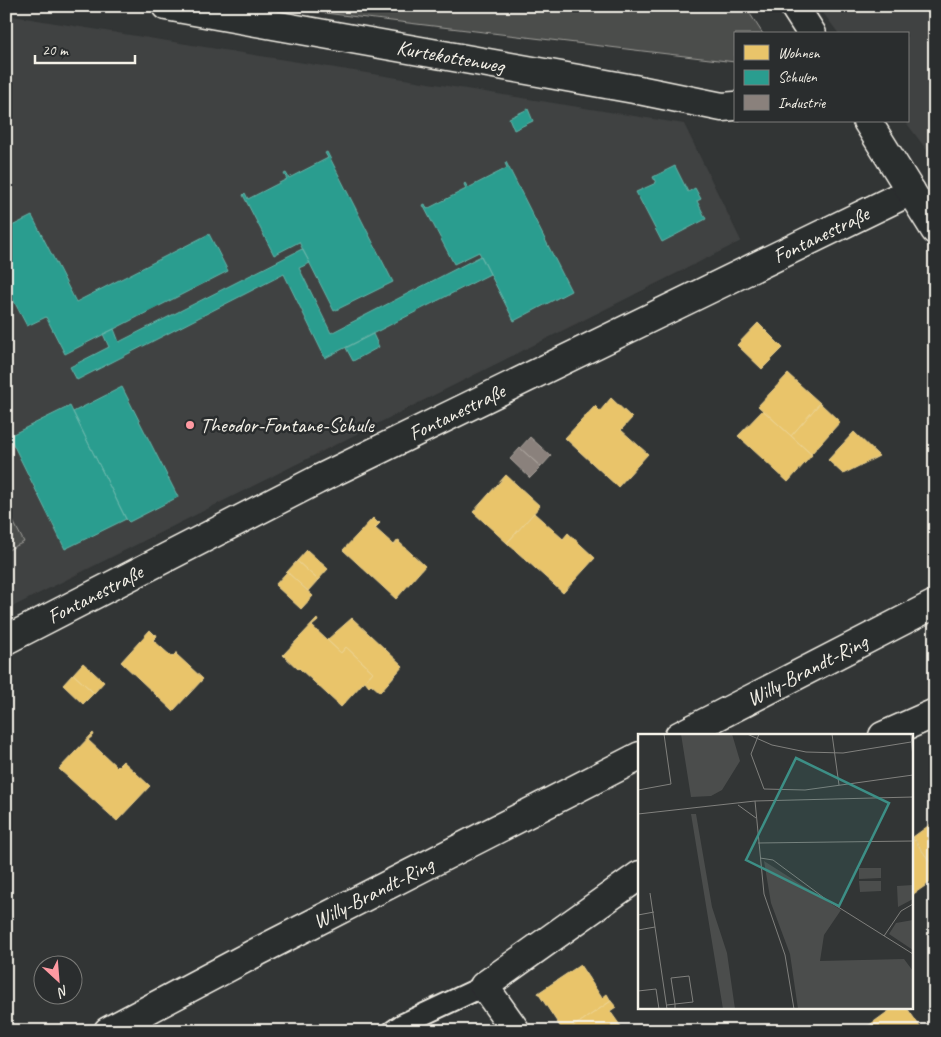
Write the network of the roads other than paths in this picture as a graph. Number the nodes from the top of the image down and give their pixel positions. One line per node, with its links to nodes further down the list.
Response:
1 (166, 6): 4 (street, Kurtekottenweg)
2 (794, 6): 3 (street)
3 (811, 32)
4 (734, 106)
5 (868, 122): 6 (street)
6 (911, 191): 7 (street); 9 (street, Fontanestraße)
7 (935, 230)
8 (935, 604): 11 (street, Willy-Brandt-Ring)
9 (6, 640)
10 (935, 713): 12 (street)
11 (682, 734)
12 (887, 734)
13 (638, 757): 16 (street, Willy-Brandt-Ring)
14 (638, 876): 15 (street)
15 (484, 986): 17 (lane); 18 (street)
16 (108, 1031)
17 (394, 1031)
18 (516, 1031)

